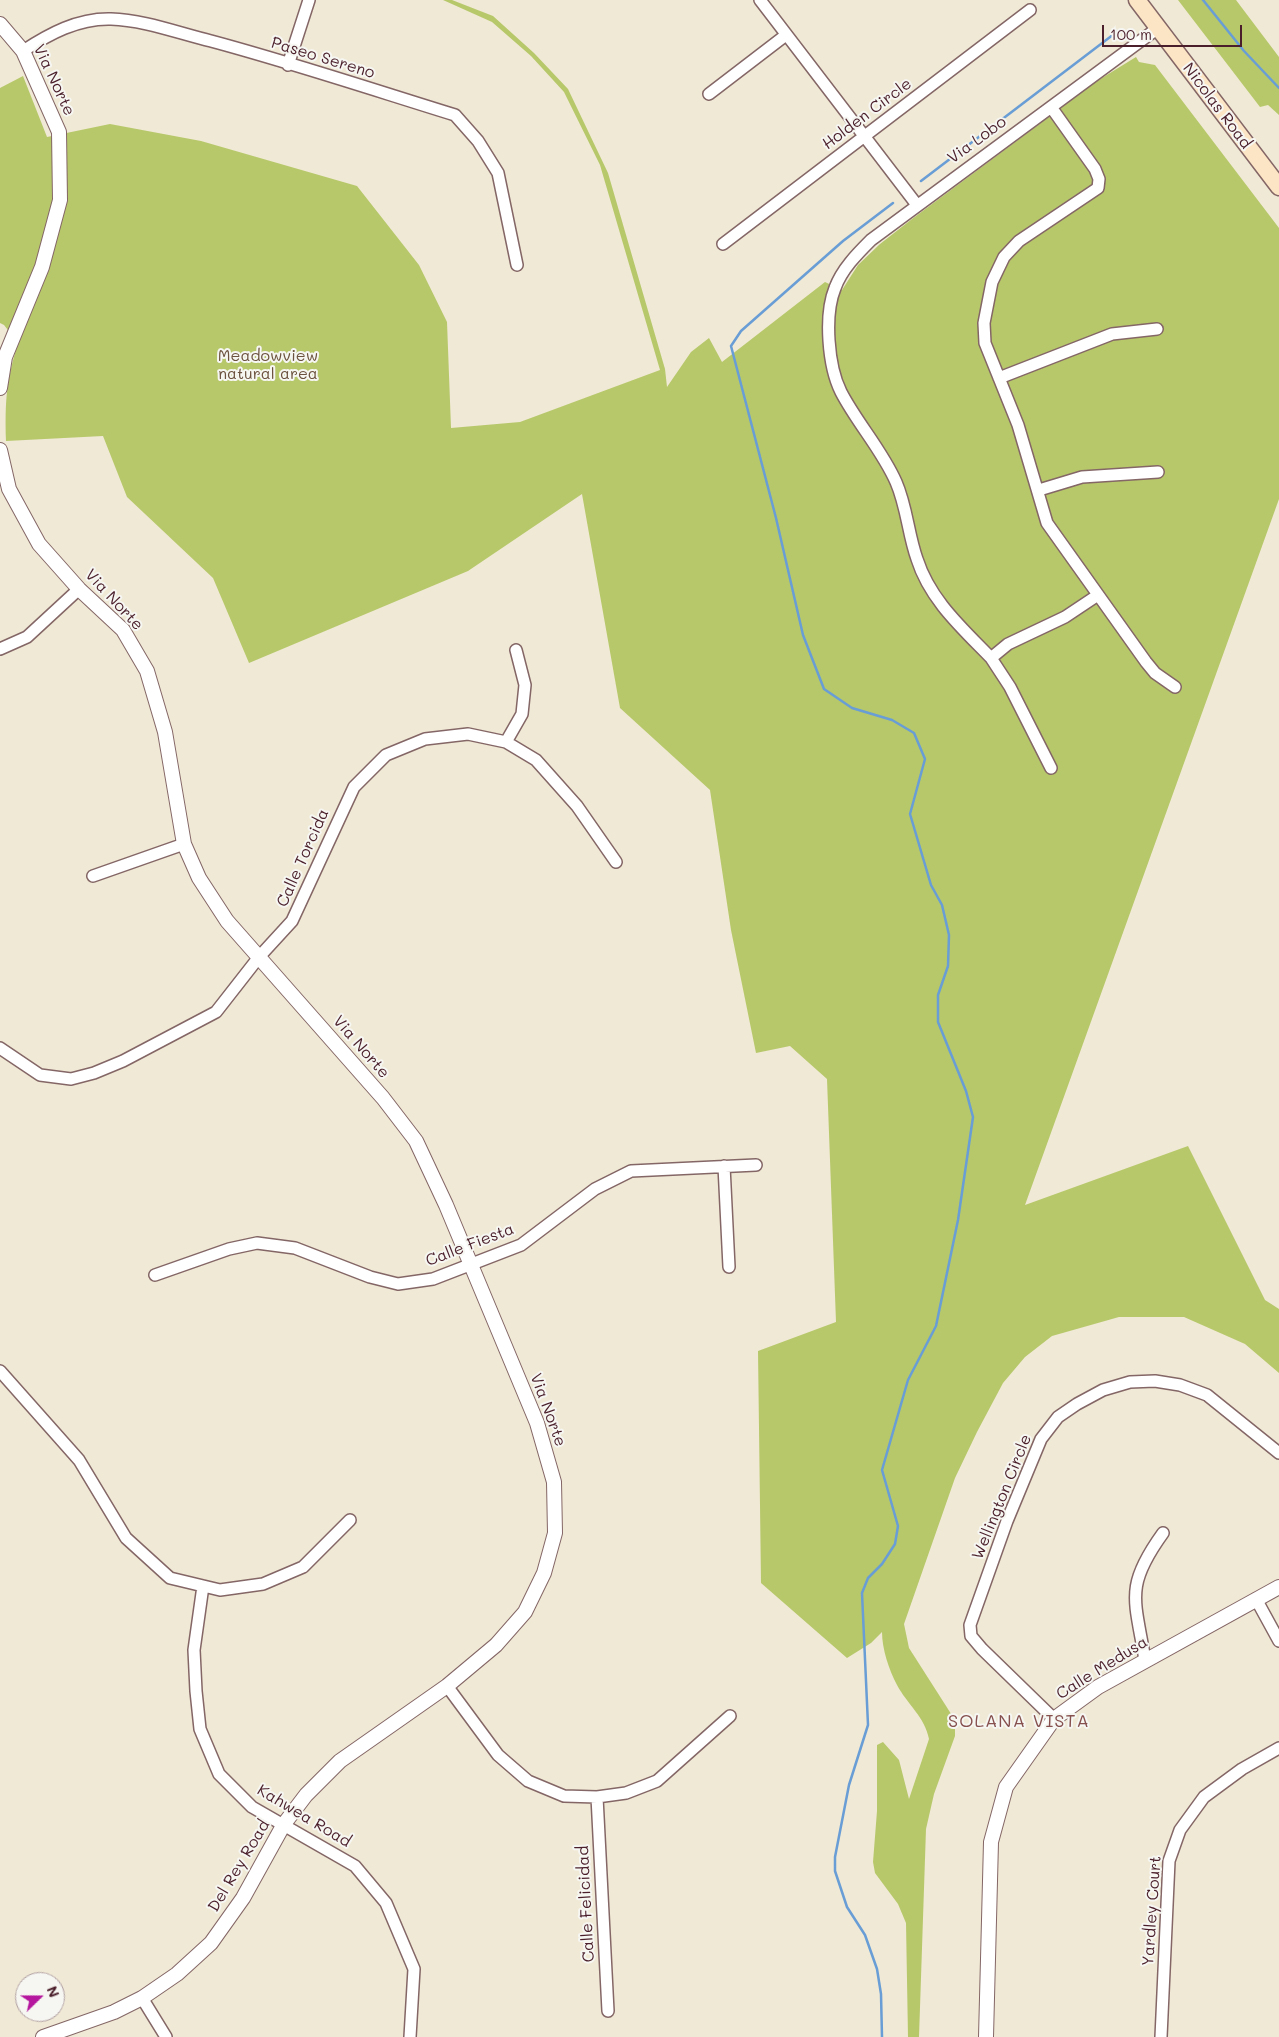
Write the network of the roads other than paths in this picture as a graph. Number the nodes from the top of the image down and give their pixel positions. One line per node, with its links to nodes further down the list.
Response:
1 (309, 0): 9 (street)
2 (760, 0): 7 (street)
3 (1137, 0): 6 (main road, Nicolas Road)
4 (1030, 10): 12 (street, Holden Circle)
5 (0, 24): 8 (street, Via Norte)
6 (1158, 28): 11 (street, Via Lobo); 13 (main road, Nicolas Road)
7 (786, 35): 10 (street); 12 (street)
8 (22, 51): 9 (street, Paseo Sereno); 19 (street, Via Norte)
9 (288, 64): 16 (street, Paseo Sereno)
10 (710, 94)
11 (1051, 107): 14 (street, Via Lobo); 18 (street)
12 (864, 136): 14 (street); 15 (street, Holden Circle)
13 (1279, 187)
14 (917, 204): 27 (street, Via Lobo)
15 (723, 244)
16 (517, 266)
17 (1157, 329): 18 (street)
18 (999, 378): 22 (street)
19 (0, 388)
20 (0, 450): 23 (street, Via Norte)
21 (1158, 472): 22 (street)
22 (1038, 490): 24 (street)
23 (79, 589): 25 (street); 31 (street, Via Norte)
24 (1098, 595): 27 (street); 28 (street)
25 (0, 649)
26 (516, 650): 29 (street)
27 (991, 658): 30 (street)
28 (1175, 687)
29 (506, 742): 32 (street, Calle Torcida); 34 (street, Calle Torcida)
30 (1050, 768)
31 (184, 844): 33 (street); 34 (street, Via Norte)
32 (616, 862)
33 (93, 876)
34 (259, 957): 35 (street, Calle Torcida); 38 (street, Via Norte)
35 (0, 1048)
36 (756, 1164): 37 (street, Calle Fiesta)
37 (724, 1166): 38 (street, Calle Fiesta); 39 (street)
38 (471, 1265): 40 (street, Calle Fiesta); 50 (street, Via Norte)
39 (729, 1267)
40 (156, 1275)
41 (0, 1371): 45 (street)
42 (1279, 1453): 52 (street, Wellington Circle)
43 (350, 1520): 45 (street)
44 (1163, 1533): 49 (street)
45 (203, 1586): 55 (street, Kahwea Road)
46 (1279, 1587): 47 (street, Calle Medusa)
47 (1256, 1599): 48 (street); 49 (street, Calle Medusa)
48 (1279, 1641)
49 (1145, 1660): 52 (street, Calle Medusa)
50 (447, 1686): 54 (street); 55 (street, Del Rey Road)
51 (730, 1716): 54 (street)
52 (1054, 1719): 61 (street, Calle Medusa)
53 (1279, 1748): 62 (street, Yardley Court)
54 (597, 1797): 57 (street, Calle Felicidad)
55 (284, 1824): 56 (street, Del Rey Road); 60 (street, Kahwea Road)
56 (142, 1998): 58 (street, Del Rey Road); 59 (street)
57 (608, 2011)
58 (44, 2037)
59 (166, 2037)
60 (410, 2037)
61 (986, 2037)
62 (1161, 2037)

